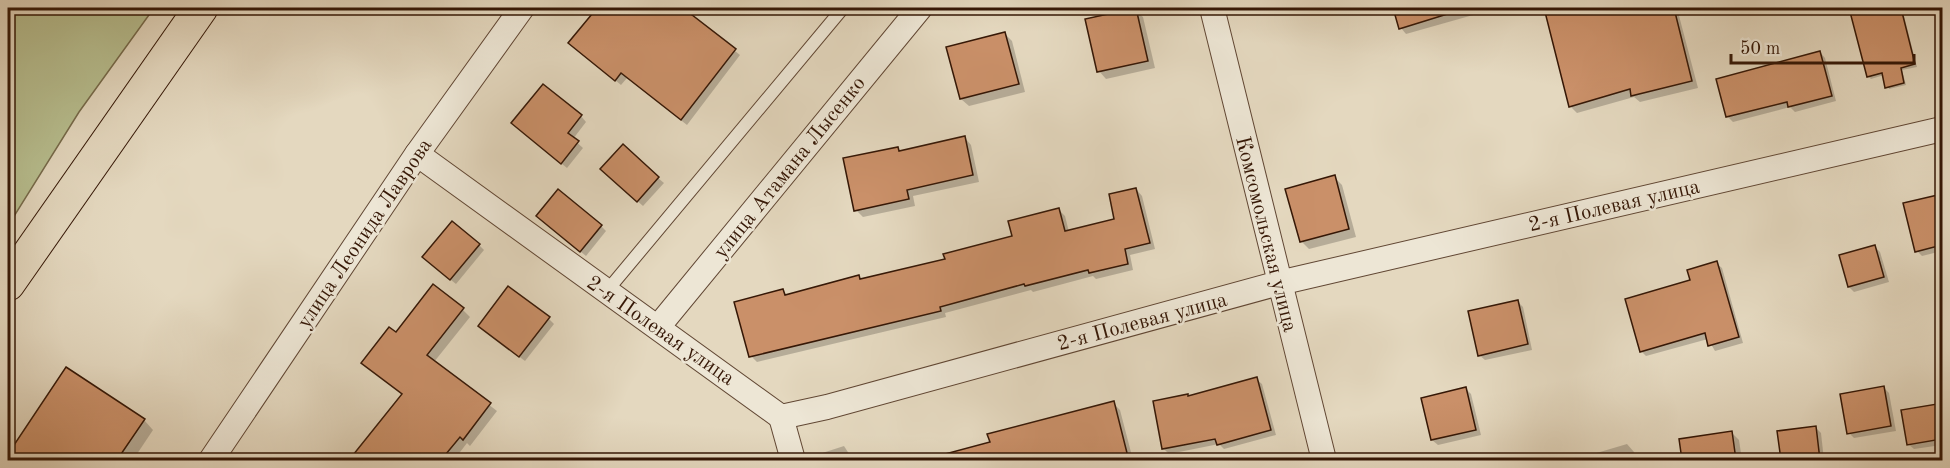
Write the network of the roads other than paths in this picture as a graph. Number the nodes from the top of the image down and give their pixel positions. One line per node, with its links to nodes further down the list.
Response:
1 (201, 8): 9 (main road)
2 (522, 8): 7 (street, улица Леонида Лаврова)
3 (843, 8): 10 (lane)
4 (920, 8): 11 (street, улица Атамана Лысенко)
5 (1212, 8): 8 (street, Комсомольская улица)
6 (1942, 129): 8 (street, 2-я Полевая улица)
7 (417, 154): 10 (street, 2-я Полевая улица); 13 (street, улица Леонида Лаврова)
8 (1279, 283): 12 (street, 2-я Полевая улица); 15 (street, Комсомольская улица)
9 (8, 284)
10 (606, 292): 11 (street, 2-я Полевая улица)
11 (658, 327): 12 (street, 2-я Полевая улица)
12 (781, 417): 14 (street)
13 (211, 460)
14 (793, 460)
15 (1324, 460)

